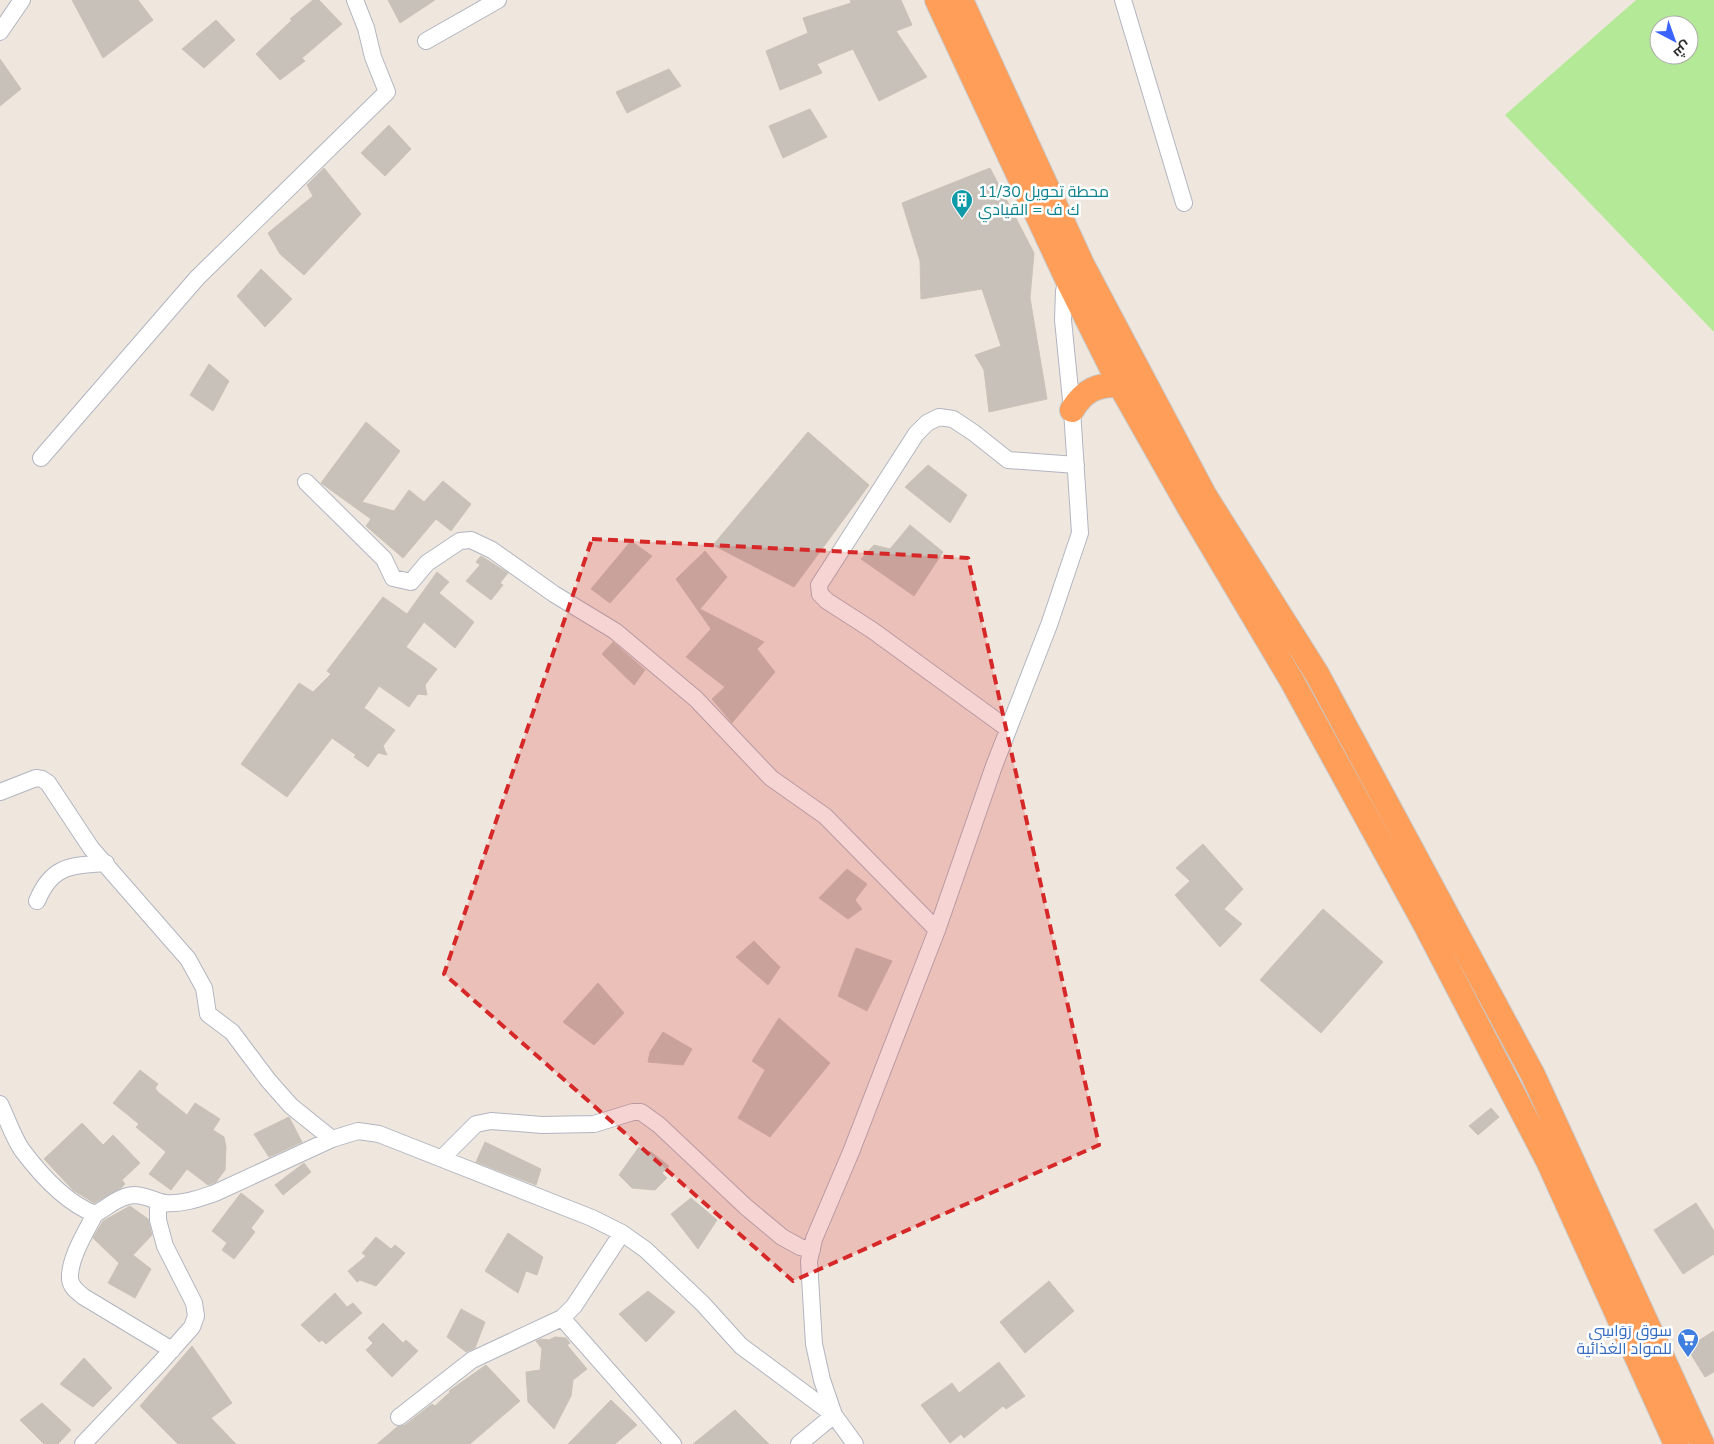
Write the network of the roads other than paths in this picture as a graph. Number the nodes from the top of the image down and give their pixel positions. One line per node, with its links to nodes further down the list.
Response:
1 (22, 0): 7 (street)
2 (355, 0): 13 (street)
3 (498, 0): 8 (street)
4 (937, 0): 10 (highway)
5 (961, 0): 10 (highway)
6 (1124, 0): 9 (street)
7 (0, 32)
8 (426, 41)
9 (1184, 203)
10 (1075, 271): 11 (highway); 12 (street); 37 (highway)
11 (1120, 385): 12 (highway); 36 (highway)
12 (1072, 410): 14 (street)
13 (41, 458)
14 (1076, 465): 16 (street); 16 (street)
15 (306, 482): 20 (street)
16 (1008, 730): 20 (street)
17 (0, 792): 18 (street)
18 (106, 863): 19 (street); 22 (street)
19 (37, 901)
20 (937, 930): 27 (street)
21 (0, 1104): 25 (street)
22 (332, 1139): 23 (street); 24 (street)
23 (442, 1158): 26 (street); 27 (street)
24 (165, 1203): 25 (street); 29 (street)
25 (95, 1214): 29 (street)
26 (622, 1233): 28 (street); 30 (street)
27 (812, 1250): 30 (street)
28 (562, 1318): 31 (street); 33 (street)
29 (172, 1350): 32 (street)
30 (834, 1415): 34 (street); 35 (street)
31 (399, 1417)
32 (82, 1444)
33 (673, 1444)
34 (799, 1444)
35 (855, 1444)
36 (1676, 1444)
37 (1702, 1444)

